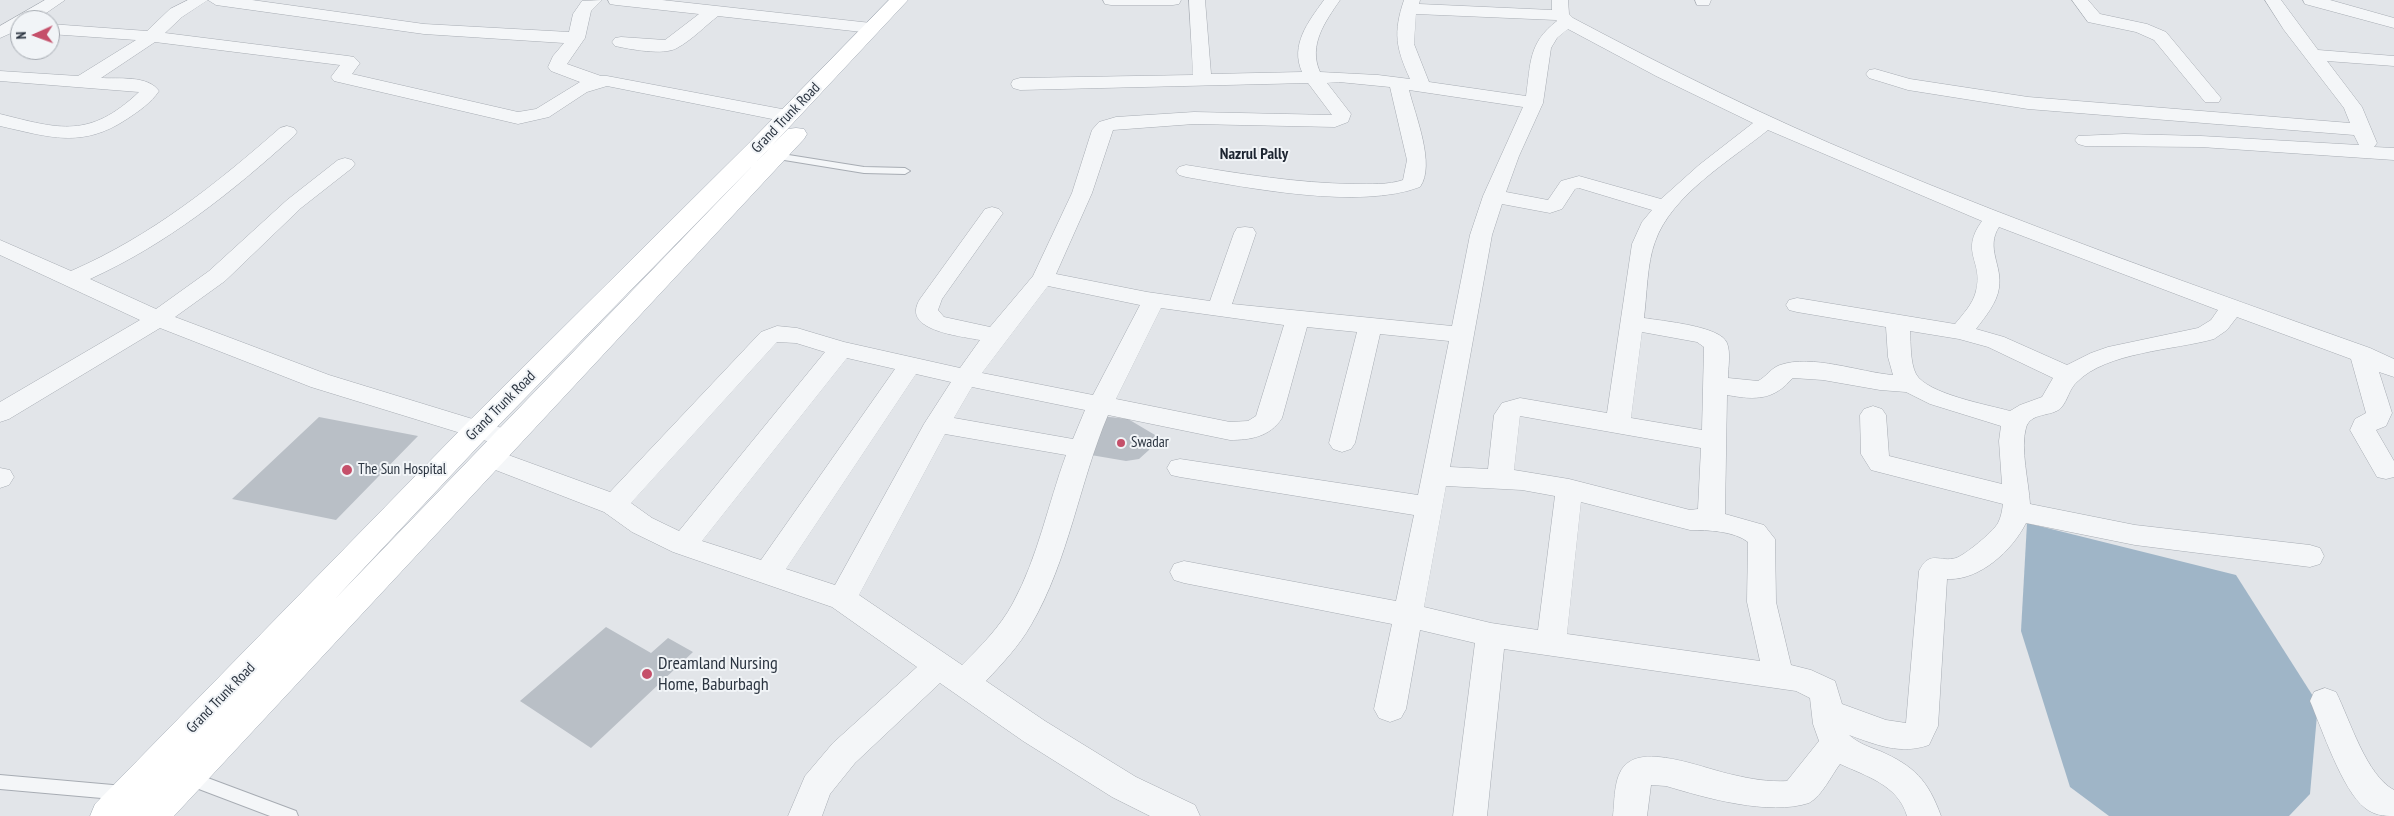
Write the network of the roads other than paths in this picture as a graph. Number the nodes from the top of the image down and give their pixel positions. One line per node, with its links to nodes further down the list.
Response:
1 (57, 0): 16 (street)
2 (200, 0): 22 (street)
3 (216, 0): 23 (street)
4 (594, 0): 23 (street)
5 (624, 0): 17 (street)
6 (899, 0): 20 (main road, Grand Trunk Road)
7 (919, 0): 46 (main road, Grand Trunk Road)
8 (1110, 0): 9 (street)
9 (1173, 0)
10 (1197, 0): 30 (street)
11 (1332, 0): 29 (street)
12 (2080, 0): 36 (street)
13 (2273, 0): 25 (street)
14 (2311, 0): 19 (street)
15 (1411, 4): 18 (street); 35 (street)
16 (41, 10)
17 (714, 11): 20 (street); 24 (street)
18 (1562, 12): 37 (street); 40 (street)
19 (2394, 23)
20 (872, 28): 38 (main road, Grand Trunk Road)
21 (60, 30): 22 (street)
22 (151, 36): 31 (street); 32 (street)
23 (576, 38): 31 (street)
24 (621, 42)
25 (2313, 55): 26 (street); 41 (street)
26 (2394, 61)
27 (1876, 74): 41 (street)
28 (0, 76): 32 (street)
29 (1311, 76): 30 (street); 33 (street); 56 (street)
30 (1202, 79): 34 (street)
31 (596, 81): 38 (street)
32 (81, 82): 39 (street)
33 (1398, 82): 35 (street); 49 (street)
34 (1020, 84)
35 (1422, 86): 37 (street)
36 (2212, 98)
37 (1534, 103): 50 (street)
38 (787, 116): 84 (main road, Grand Trunk Road)
39 (0, 120)
40 (1766, 122): 51 (street); 53 (street)
41 (2362, 130): 44 (street)
42 (287, 132): 57 (street)
43 (2085, 140): 44 (street)
44 (2370, 152): 45 (street)
45 (2394, 154)
46 (776, 156): 48 (lane); 87 (main road, Grand Trunk Road)
47 (345, 164): 63 (street)
48 (905, 171)
49 (1186, 171)
50 (1493, 196): 51 (street); 68 (street)
51 (1665, 206): 65 (street)
52 (992, 213): 69 (street)
53 (1995, 218): 60 (street); 67 (street)
54 (1245, 233): 61 (street)
55 (0, 247): 57 (street)
56 (1044, 278): 58 (street); 69 (street)
57 (72, 279): 63 (street)
58 (1154, 300): 61 (street); 78 (street)
59 (1798, 305): 64 (street)
60 (2232, 307): 71 (street); 74 (street)
61 (1219, 308): 62 (street)
62 (1298, 318): 66 (street); 78 (street)
63 (158, 319): 79 (street); 84 (street)
64 (1897, 321): 67 (street); 77 (street)
65 (1631, 323): 76 (street); 83 (street)
66 (1370, 326): 68 (street); 86 (street)
67 (1961, 332): 74 (street)
68 (1462, 335): 91 (street)
69 (994, 336): 75 (street)
70 (841, 349): 72 (street); 95 (street); 98 (street)
71 (2362, 354): 73 (street); 90 (street)
72 (910, 365): 75 (street); 100 (street)
73 (2394, 369)
74 (2068, 375): 81 (street)
75 (966, 378): 78 (street); 82 (street)
76 (1715, 384): 77 (street); 85 (street)
77 (1909, 384): 81 (street)
78 (1101, 405): 88 (street)
79 (0, 413)
80 (1873, 415): 94 (street)
81 (2016, 421): 94 (street)
82 (937, 424): 88 (street); 102 (street)
83 (1618, 424): 85 (street); 92 (street)
84 (477, 430): 87 (street); 114 (main road, Grand Trunk Road)
85 (1715, 441): 97 (street)
86 (1342, 443)
87 (498, 447): 95 (street); 112 (main road, Grand Trunk Road)
88 (1081, 449): 108 (street)
89 (1180, 468): 96 (street)
90 (2386, 470)
91 (1435, 476): 92 (street); 96 (street)
92 (1500, 479): 93 (street)
93 (1569, 489): 97 (street); 105 (street)
94 (2016, 504): 99 (street); 111 (street)
95 (614, 505): 98 (street)
96 (1428, 507): 103 (street)
97 (1703, 520): 107 (street)
98 (683, 545): 100 (street)
99 (2310, 556)
100 (768, 572): 102 (street)
101 (1184, 572): 103 (street)
102 (842, 599): 106 (street)
103 (1407, 615): 104 (street); 110 (street)
104 (1491, 635): 105 (street); 121 (street)
105 (1551, 643): 107 (street)
106 (939, 665): 108 (street); 119 (street)
107 (1779, 676): 111 (street)
108 (964, 683): 120 (street)
109 (2325, 700): 115 (street)
110 (1390, 709)
111 (1832, 728): 122 (street); 123 (street)
112 (186, 778): 117 (main road, Grand Trunk Road); 118 (lane)
113 (0, 782): 114 (lane)
114 (129, 794): 116 (main road, Grand Trunk Road)
115 (2394, 807)
116 (108, 816)
117 (150, 816)
118 (290, 816)
119 (805, 816)
120 (1182, 816)
121 (1470, 816)
122 (1630, 816)
123 (1924, 816)

